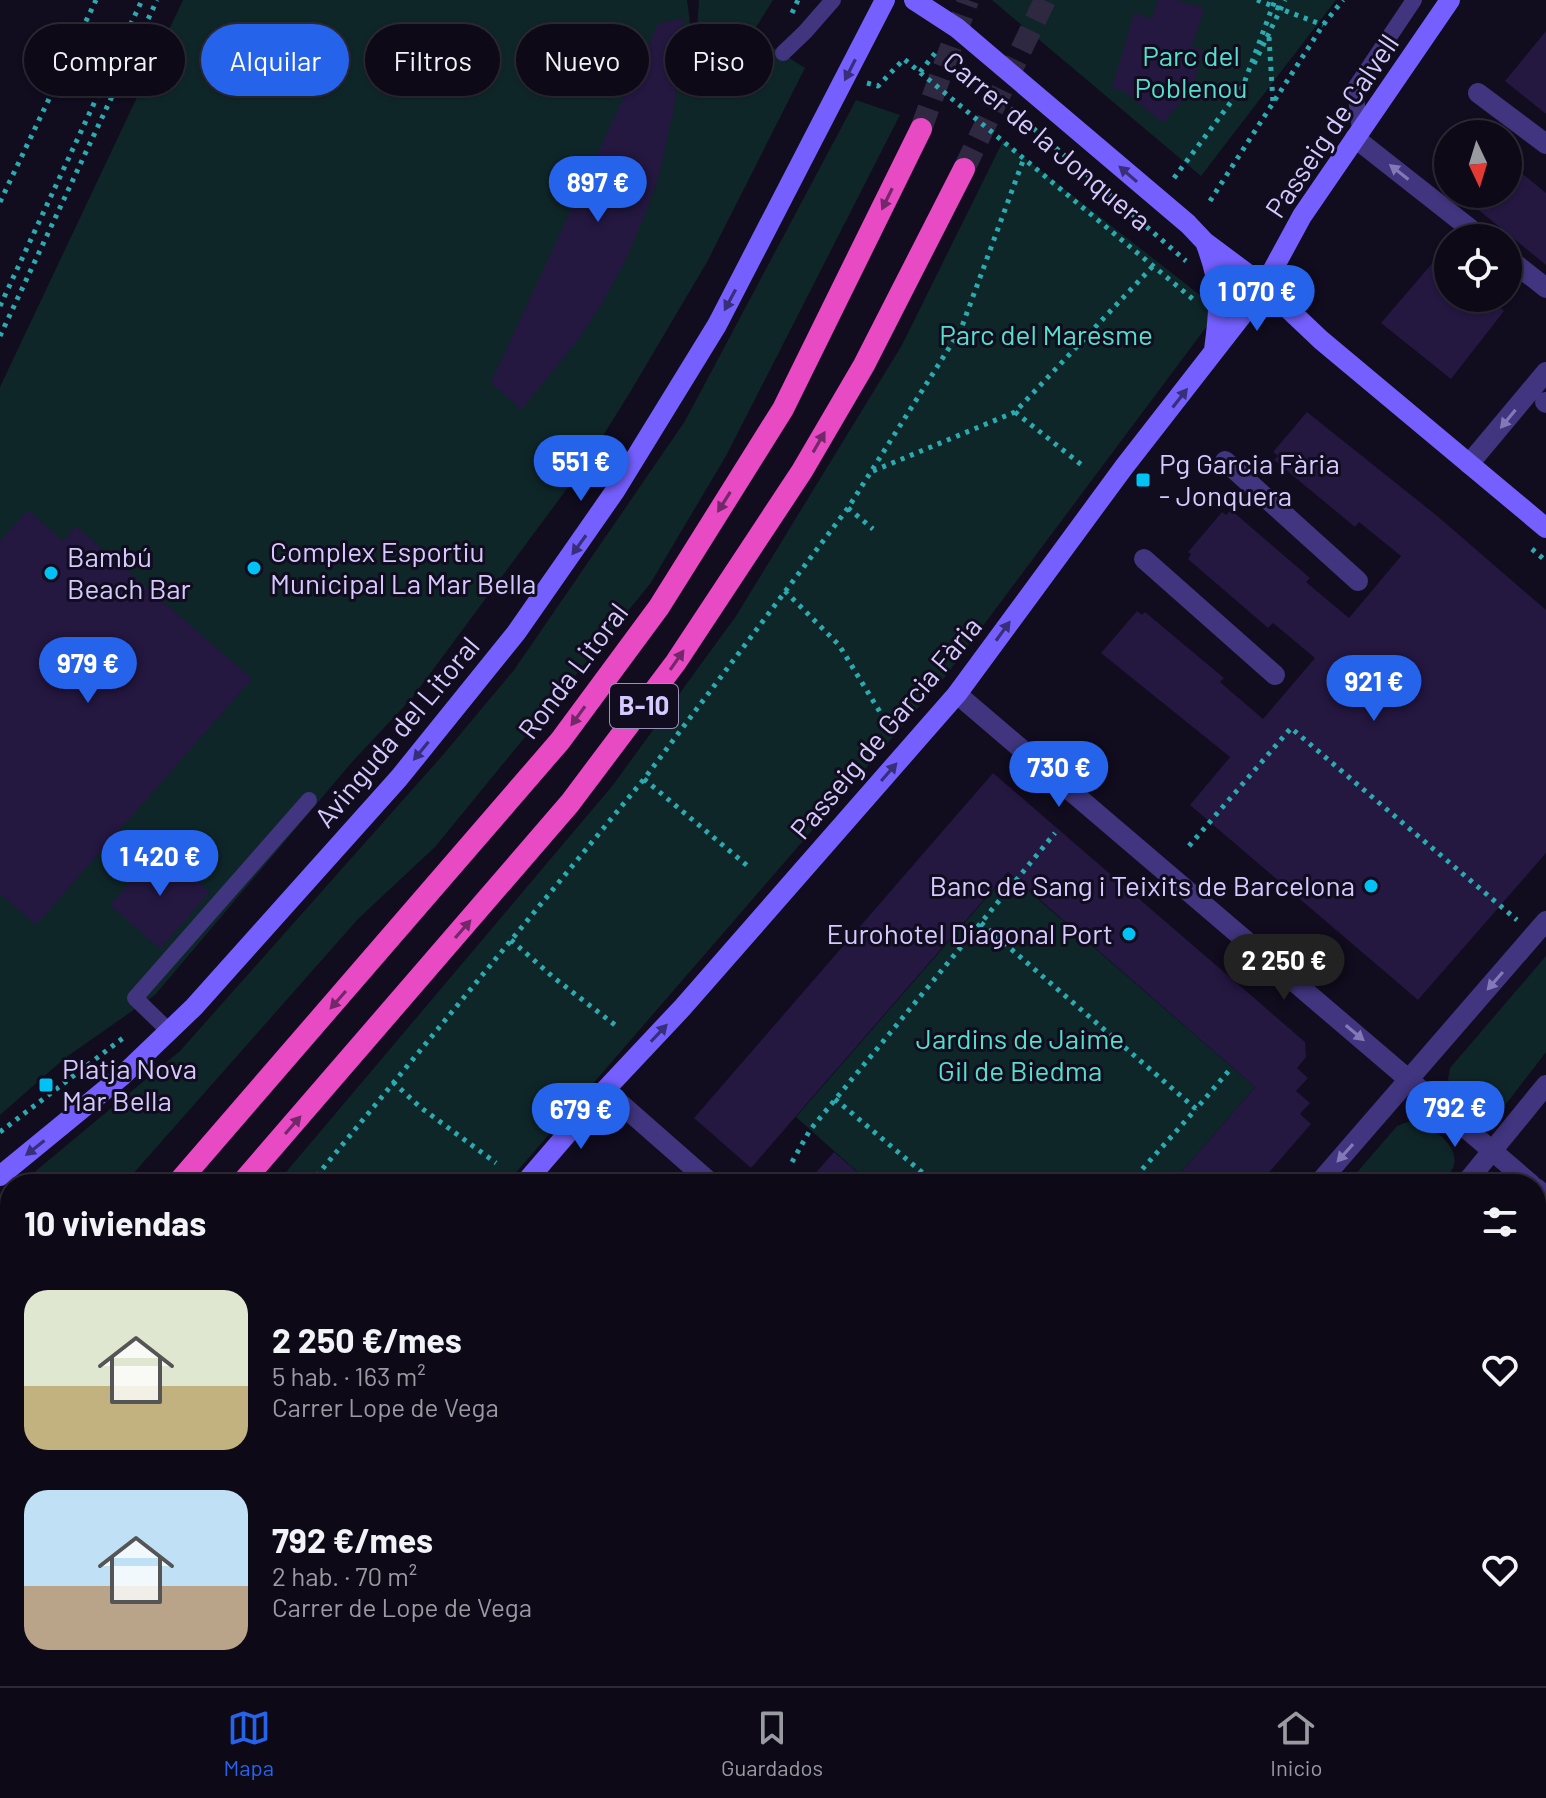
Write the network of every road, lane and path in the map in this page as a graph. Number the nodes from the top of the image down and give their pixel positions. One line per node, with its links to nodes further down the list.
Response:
1 (96, 0): 30 (path)
2 (142, 0): 38 (path)
3 (157, 0): 39 (path)
4 (833, 0): 17 (lane)
5 (885, 0): 67 (main road, Avinguda del Litoral, one-way to 67)
6 (914, 0): 32 (main road, Carrer de la Jonquera, one-way to 6)
7 (1257, 0): 12 (path)
8 (1285, 0): 13 (path)
9 (1343, 0): 14 (path)
10 (1414, 0): 24 (lane)
11 (1450, 0): 24 (main road, Passeig de Calvell)
12 (1274, 3): 13 (path); 20 (path)
13 (1283, 8): 14 (path); 15 (path)
14 (1323, 25): 22 (path)
15 (1269, 36): 20 (path); 22 (path)
16 (936, 52): 18 (path)
17 (783, 53)
18 (920, 72): 19 (path, Carrer de la Jonquera); 26 (path, Carrer de la Jonquera)
19 (864, 82)
20 (1243, 86): 28 (path)
21 (1478, 93): 25 (street)
22 (1273, 103): 29 (path)
23 (921, 129): 80 (highway, Ronda Litoral / B-10, one-way to 80)
24 (1358, 134): 31 (street, one-way to 24); 35 (main road, Passeig de Calvell)
25 (1546, 144)
26 (1024, 158): 33 (path, Carrer de la Jonquera); 46 (path)
27 (964, 169): 81 (highway, B-10, one-way to 27)
28 (1174, 178)
29 (1210, 201)
30 (0, 202)
31 (1465, 224)
32 (1205, 242): 35 (main road, Carrer de la Jonquera); 40 (main road)
33 (1153, 266): 37 (path, Carrer de la Jonquera); 42 (path)
34 (1522, 269): 36 (street)
35 (1264, 286): 40 (main road, Passeig de Garcia Fària); 44 (main road, Carrer de la Jonquera)
36 (1546, 288)
37 (1194, 300)
38 (0, 306)
39 (0, 336)
40 (1213, 354): 54 (main road, Passeig de Garcia Fària, one-way to 40)
41 (1546, 372): 44 (street, one-way to 44)
42 (1015, 412): 45 (path); 46 (path)
43 (1225, 461): 51 (street)
44 (1469, 464): 48 (main road, Carrer de la Jonquera)
45 (1083, 466)
46 (870, 472): 47 (path)
47 (848, 508): 49 (path); 52 (path)
48 (1546, 528)
49 (873, 529)
50 (1144, 559): 53 (street)
51 (1358, 581)
52 (785, 591): 55 (path); 56 (path)
53 (1275, 675)
54 (957, 694): 69 (street, one-way to 69); 72 (main road, Passeig de Garcia Fària, one-way to 54)
55 (883, 717)
56 (644, 779): 60 (path); 64 (path)
57 (309, 800): 65 (lane)
58 (1055, 833): 63 (path)
59 (1189, 846): 61 (path)
60 (750, 868)
61 (1517, 920)
62 (1546, 921): 69 (street, one-way to 69)
63 (981, 923): 73 (path); 74 (path)
64 (511, 940): 66 (path); 70 (path)
65 (151, 1014): 67 (lane); 75 (path)
66 (615, 1025)
67 (169, 1031): 79 (main road, Avinguda del Litoral, one-way to 79)
68 (1232, 1067): 74 (path)
69 (1408, 1078): 76 (street); 87 (street, one-way to 87)
70 (393, 1082): 78 (path); 82 (path)
71 (1546, 1085): 76 (street)
72 (605, 1090): 83 (main road, Passeig de Garcia Fària); 84 (street)
73 (835, 1099): 77 (path); 85 (path)
74 (1196, 1109): 86 (path)
75 (0, 1132)
76 (1491, 1152): 88 (street); 89 (street)
77 (792, 1162)
78 (496, 1163)
79 (2, 1174)
80 (186, 1174)
81 (250, 1174)
82 (318, 1174)
83 (533, 1174)
84 (701, 1174)
85 (924, 1174)
86 (1138, 1174)
87 (1326, 1174)
88 (1473, 1174)
89 (1518, 1174)

